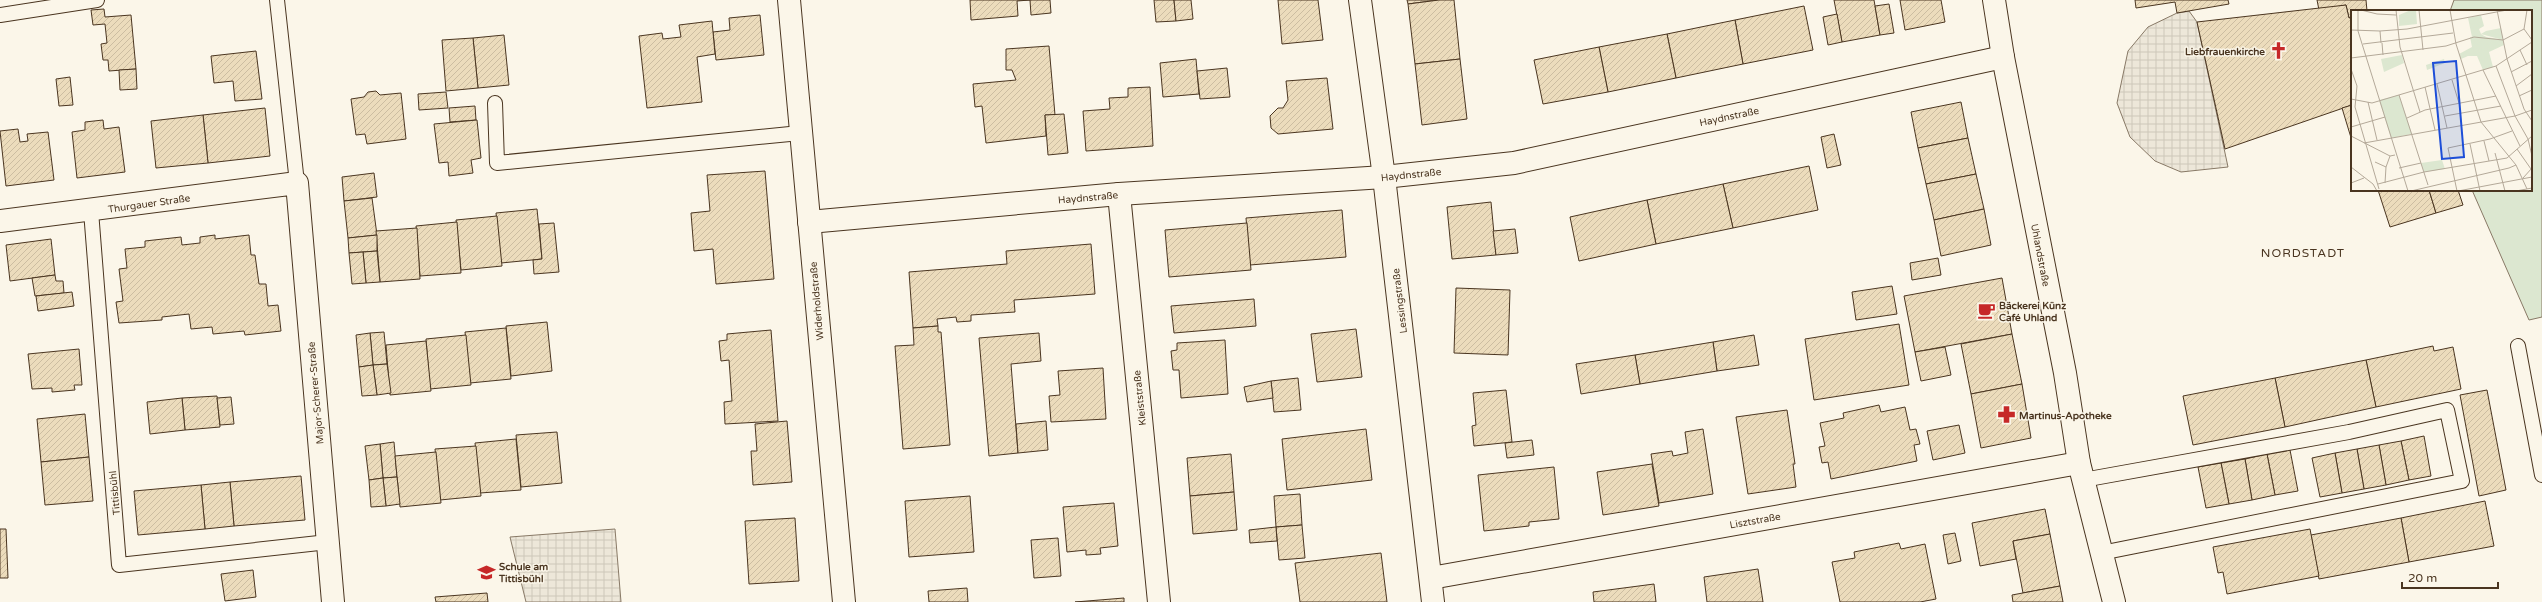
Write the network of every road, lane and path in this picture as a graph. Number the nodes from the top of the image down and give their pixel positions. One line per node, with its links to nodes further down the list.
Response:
1 (97, 0): 6 (lane)
2 (277, 0): 11 (lane)
3 (789, 0): 9 (street, Widerholdstraße)
4 (1360, 0): 10 (street, Lessingstraße)
5 (1994, 0): 7 (street, Uhlandstraße)
6 (0, 15)
7 (2003, 58): 10 (street, Haydnstraße); 17 (street, Uhlandstraße)
8 (495, 103): 9 (lane)
9 (800, 133): 15 (street, Widerholdstraße)
10 (1384, 177): 12 (street, Haydnstraße); 21 (street, Lessingstraße)
11 (297, 183): 13 (street, Thurgauer Straße); 19 (street, Major-Scherer-Straße)
12 (1119, 194): 15 (street, Haydnstraße); 24 (street, Kleiststraße)
13 (91, 211): 14 (street, Thurgauer Straße); 19 (lane, Tittisbühl)
14 (0, 221)
15 (809, 222): 23 (street, Widerholdstraße)
16 (2518, 346): 18 (lane)
17 (2081, 471): 20 (street, Uhlandstraße); 20 (lane); 21 (street, Lisztstraße)
18 (2542, 475)
19 (328, 542): 22 (street, Major-Scherer-Straße)
20 (2101, 553): 26 (street, Uhlandstraße)
21 (1430, 578): 25 (street, Lessingstraße)
22 (333, 602)
23 (844, 602)
24 (1159, 602)
25 (1433, 602)
26 (2114, 602)

